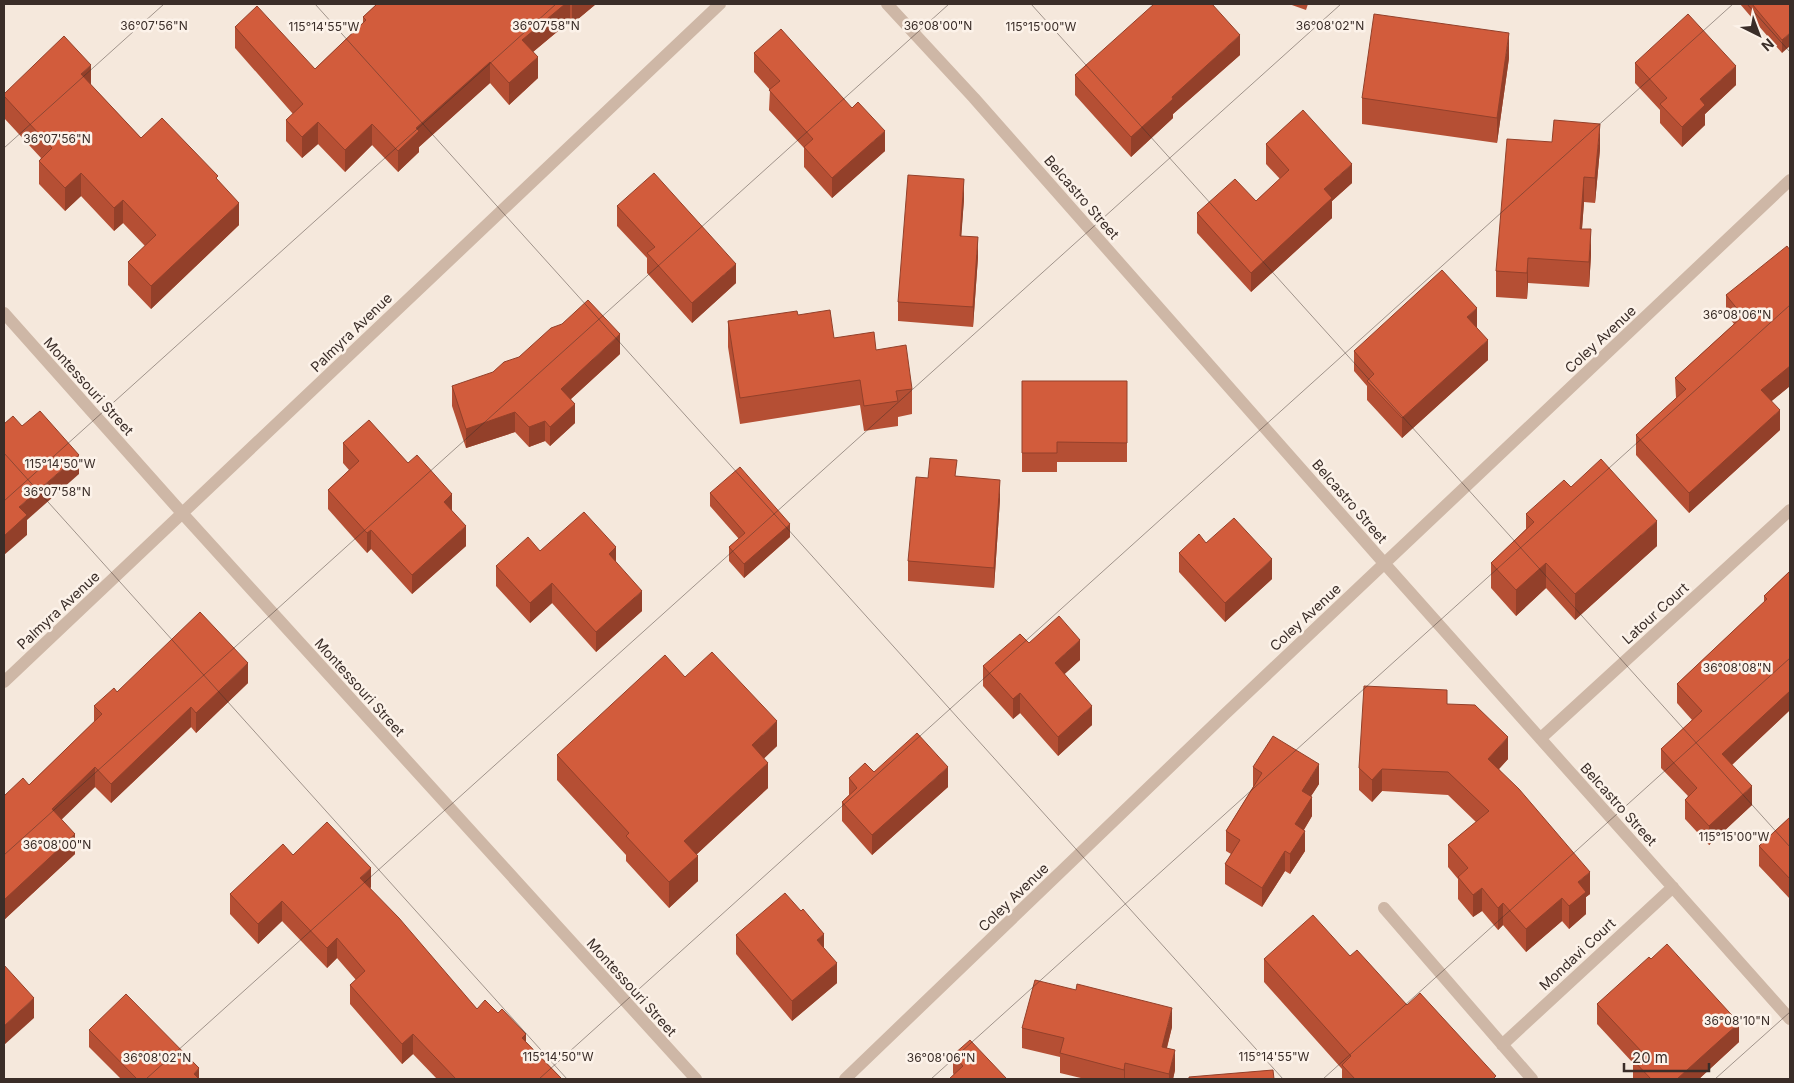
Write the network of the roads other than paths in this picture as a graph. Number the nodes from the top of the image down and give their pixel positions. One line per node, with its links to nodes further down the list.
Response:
1 (720, 4): 6 (street, Palmyra Avenue)
2 (887, 4): 7 (street, Belcastro Street)
3 (1790, 180): 7 (street, Coley Avenue)
4 (4, 313): 6 (street, Montessouri Street)
5 (1790, 510): 9 (street, Latour Court)
6 (182, 513): 8 (street, Palmyra Avenue); 14 (street, Montessouri Street)
7 (1384, 563): 9 (street, Belcastro Street); 15 (street, Coley Avenue)
8 (4, 682)
9 (1541, 738): 10 (street, Belcastro Street)
10 (1673, 886): 12 (street, Belcastro Street); 13 (street, Mondavi Court)
11 (1384, 908): 13 (street)
12 (1790, 1018)
13 (1502, 1044): 16 (street)
14 (696, 1079)
15 (845, 1079)
16 (1532, 1079)

